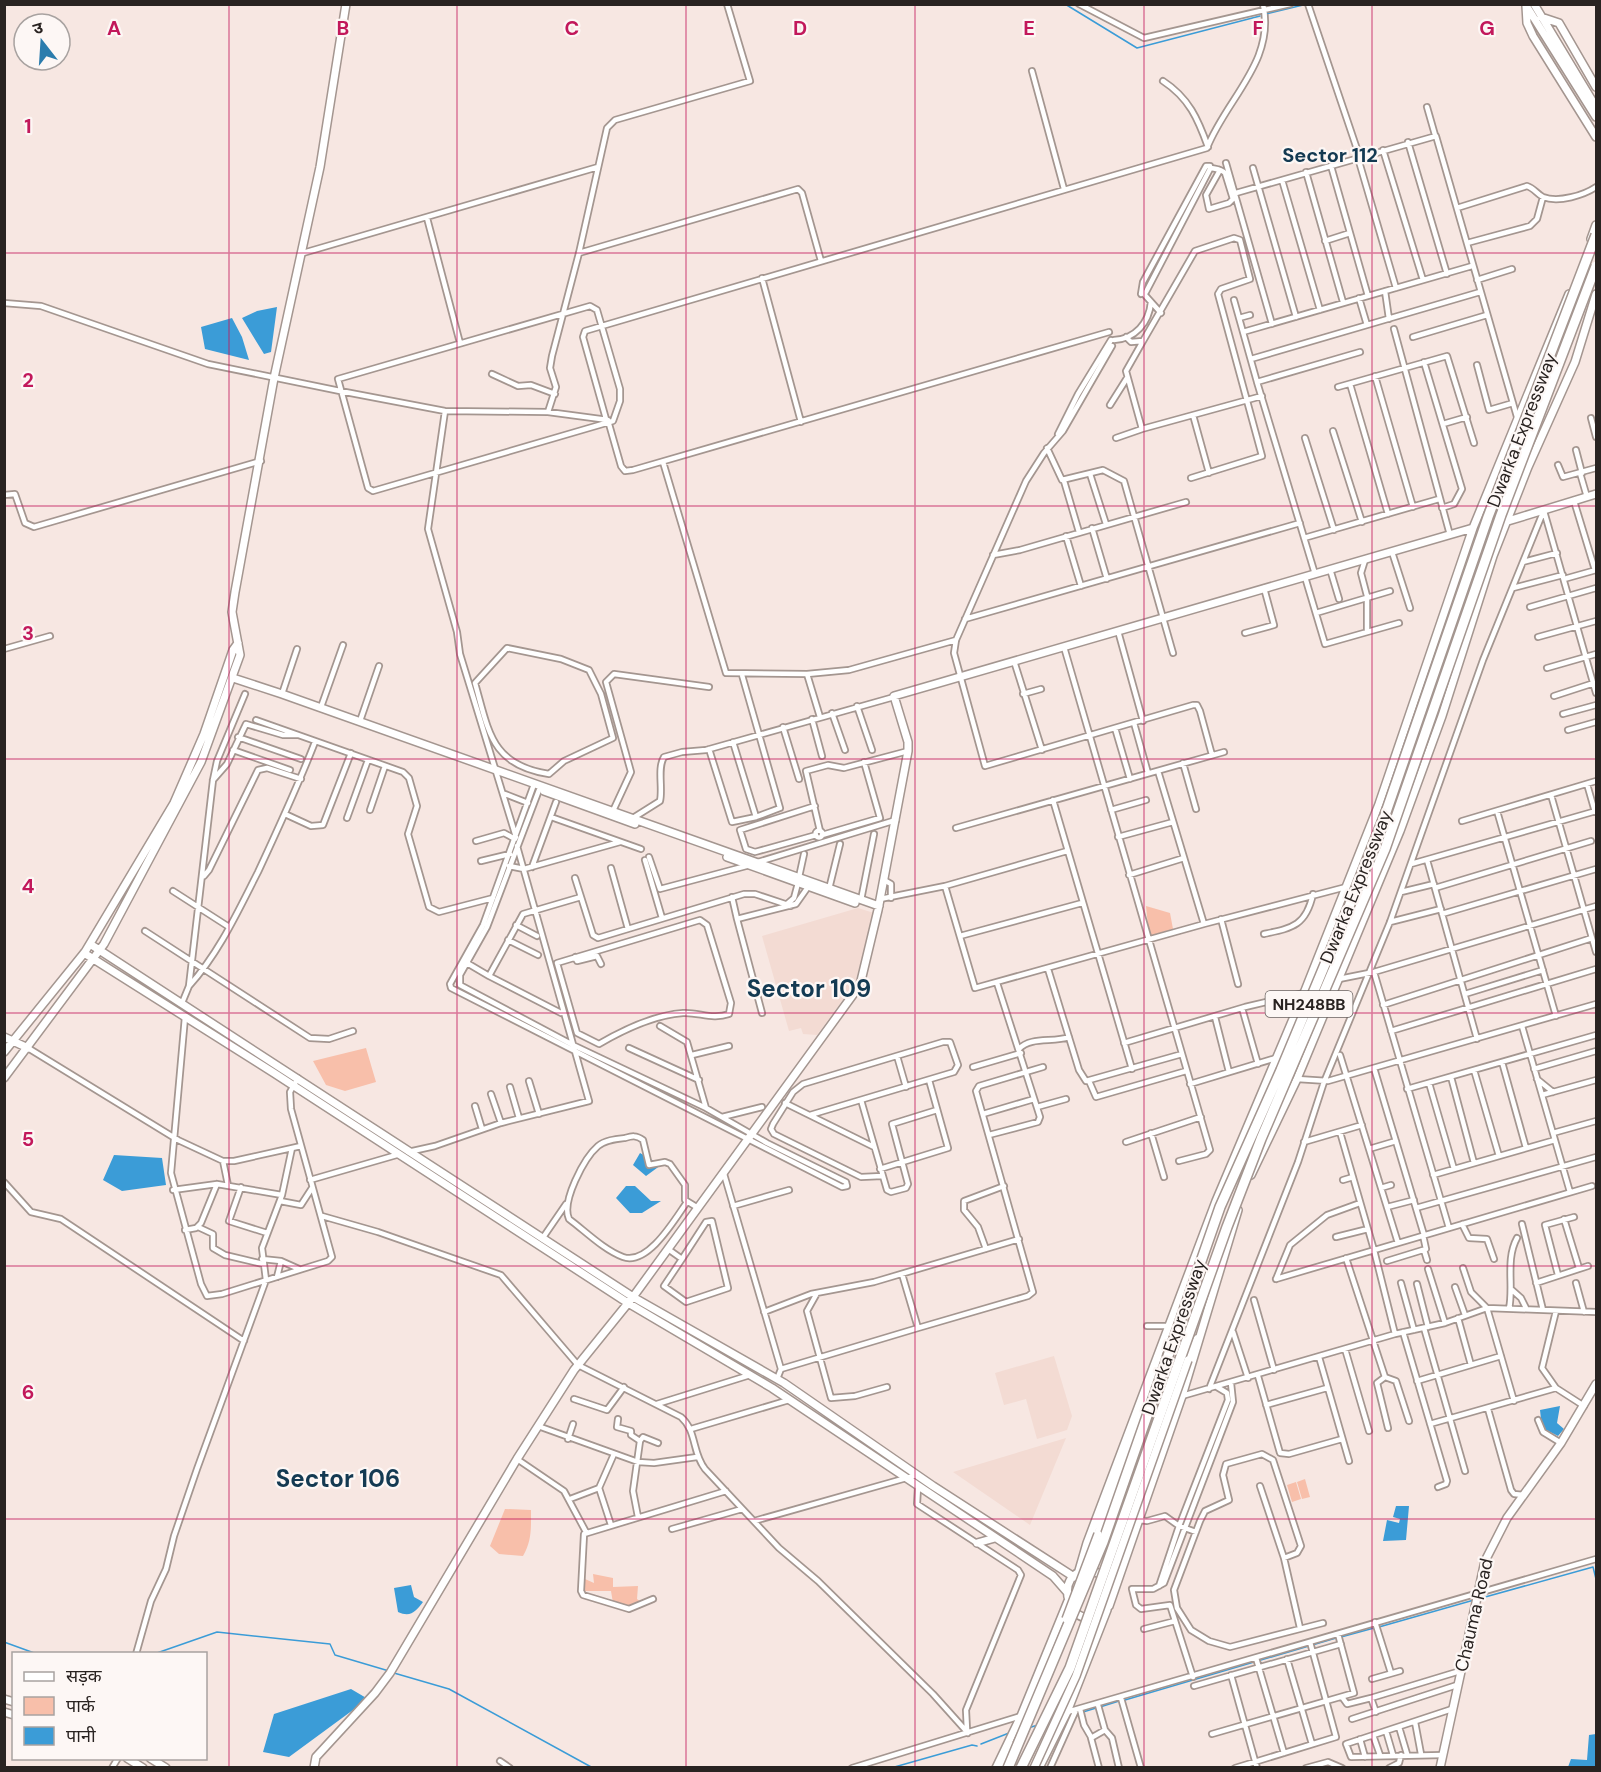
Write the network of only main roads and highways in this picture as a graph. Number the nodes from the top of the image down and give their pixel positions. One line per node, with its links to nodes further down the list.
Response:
1 (1596, 235): 3 (highway, Dwarka Expressway / NH248BB, bridge)
2 (1596, 266): 4 (highway, Dwarka Expressway / NH248BB, bridge)
3 (1008, 1767)
4 (1021, 1767)

